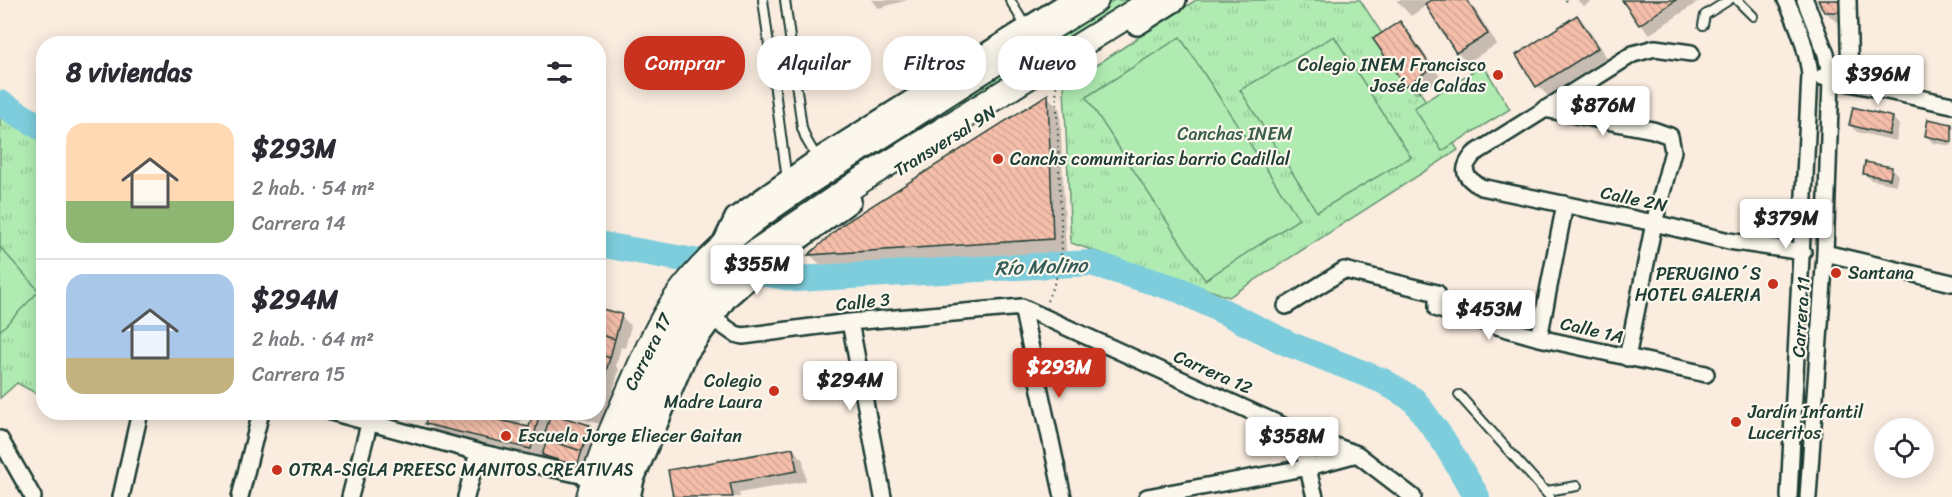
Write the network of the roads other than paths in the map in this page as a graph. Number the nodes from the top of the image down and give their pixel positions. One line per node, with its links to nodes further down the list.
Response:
1 (762, 0): 25 (lane)
2 (784, 0): 24 (lane)
3 (1010, 0): 15 (lane)
4 (1073, 0): 15 (main road)
5 (1096, 0): 15 (main road)
6 (1153, 0): 23 (main road, Transversal 9N)
7 (1175, 0): 22 (main road, Transversal 9N)
8 (1729, 0): 14 (lane)
9 (1737, 0): 13 (lane)
10 (1786, 0): 17 (street)
11 (1805, 0): 18 (street, Carrera 11)
12 (1848, 0): 19 (street)
13 (1753, 16)
14 (1703, 25)
15 (1031, 33): 24 (main road); 28 (main road)
16 (1691, 53): 21 (street)
17 (1810, 75): 18 (street); 29 (street)
18 (1832, 79): 19 (street); 30 (street, Carrera 11)
19 (1850, 83): 20 (street)
20 (1952, 105)
21 (1544, 109): 26 (street, Calle 2N); 27 (street)
22 (956, 133): 23 (main road); 31 (main road, Transversal 9N)
23 (929, 138): 31 (main road, Transversal 9N)
24 (818, 160): 25 (main road)
25 (787, 182): 28 (main road)
26 (1565, 204): 27 (street, Calle 2N); 38 (street)
27 (1654, 223): 29 (street, Calle 2N); 39 (street)
28 (722, 247): 52 (main road, Carrera 17)
29 (1803, 252): 66 (street)
30 (1825, 253): 32 (street); 67 (street, Carrera 11)
31 (754, 262): 33 (main road, Transversal 9N)
32 (1952, 283)
33 (721, 292): 36 (main road, Carrera 17); 59 (main road, Carrera 17)
34 (1286, 306): 38 (street, Calle 1A)
35 (1022, 307): 37 (street, Calle 3); 46 (street, Carrera 12); 62 (street)
36 (712, 318): 37 (street, Calle 3); 60 (main road, Carrera 17)
37 (850, 322): 61 (street)
38 (1539, 338): 39 (street, Calle 1A)
39 (1627, 358): 40 (street, Calle 1A)
40 (1706, 374)
41 (1459, 395): 53 (lane)
42 (138, 420): 55 (street)
43 (259, 420): 56 (street)
44 (370, 420): 57 (street)
45 (377, 420): 48 (street)
46 (1299, 433): 49 (street, Carrera 12); 50 (street)
47 (0, 439): 54 (street)
48 (478, 452): 52 (street); 58 (street)
49 (1357, 454): 50 (street); 65 (street, Carrera 12)
50 (1309, 467): 63 (street); 64 (street)
51 (1576, 486): 53 (lane)
52 (588, 491)
53 (1549, 494)
54 (33, 497)
55 (121, 497)
56 (240, 497)
57 (350, 497)
58 (466, 497)
59 (612, 497)
60 (629, 497)
61 (883, 497)
62 (1063, 497)
63 (1146, 497)
64 (1315, 497)
65 (1413, 497)
66 (1789, 497)
67 (1808, 497)

